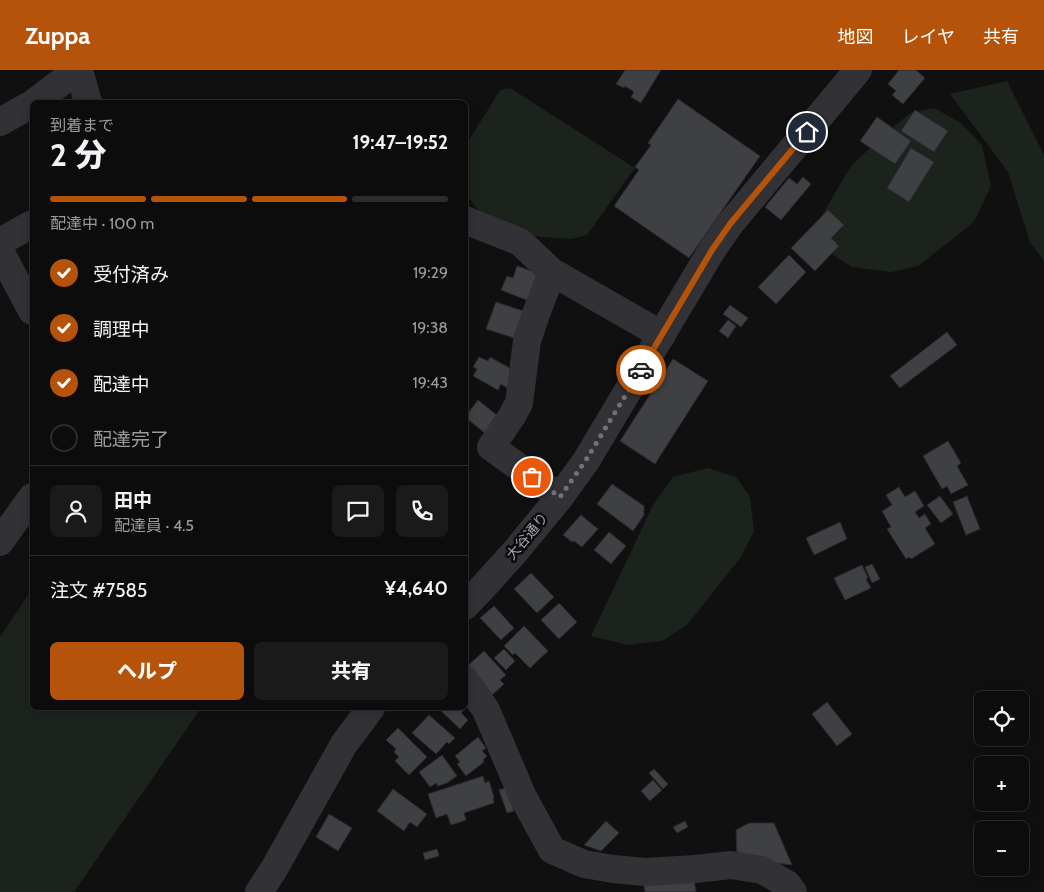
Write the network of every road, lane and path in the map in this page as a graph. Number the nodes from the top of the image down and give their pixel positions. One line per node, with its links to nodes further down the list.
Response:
1 (78, 70): 3 (street); 4 (street)
2 (858, 70): 13 (street, 大谷通り)
3 (38, 100)
4 (87, 100)
5 (30, 105): 6 (street)
6 (0, 122)
7 (468, 221): 11 (street)
8 (30, 225): 9 (street)
9 (0, 242)
10 (0, 251): 12 (street)
11 (552, 272): 13 (street); 14 (street)
12 (30, 307)
13 (662, 335): 14 (street, 大谷通り)
14 (560, 497): 17 (street, 大谷通り)
15 (30, 501): 16 (street)
16 (0, 542)
17 (468, 603)
18 (468, 684): 21 (street)
19 (370, 710): 20 (street)
20 (259, 892)
21 (793, 892)

